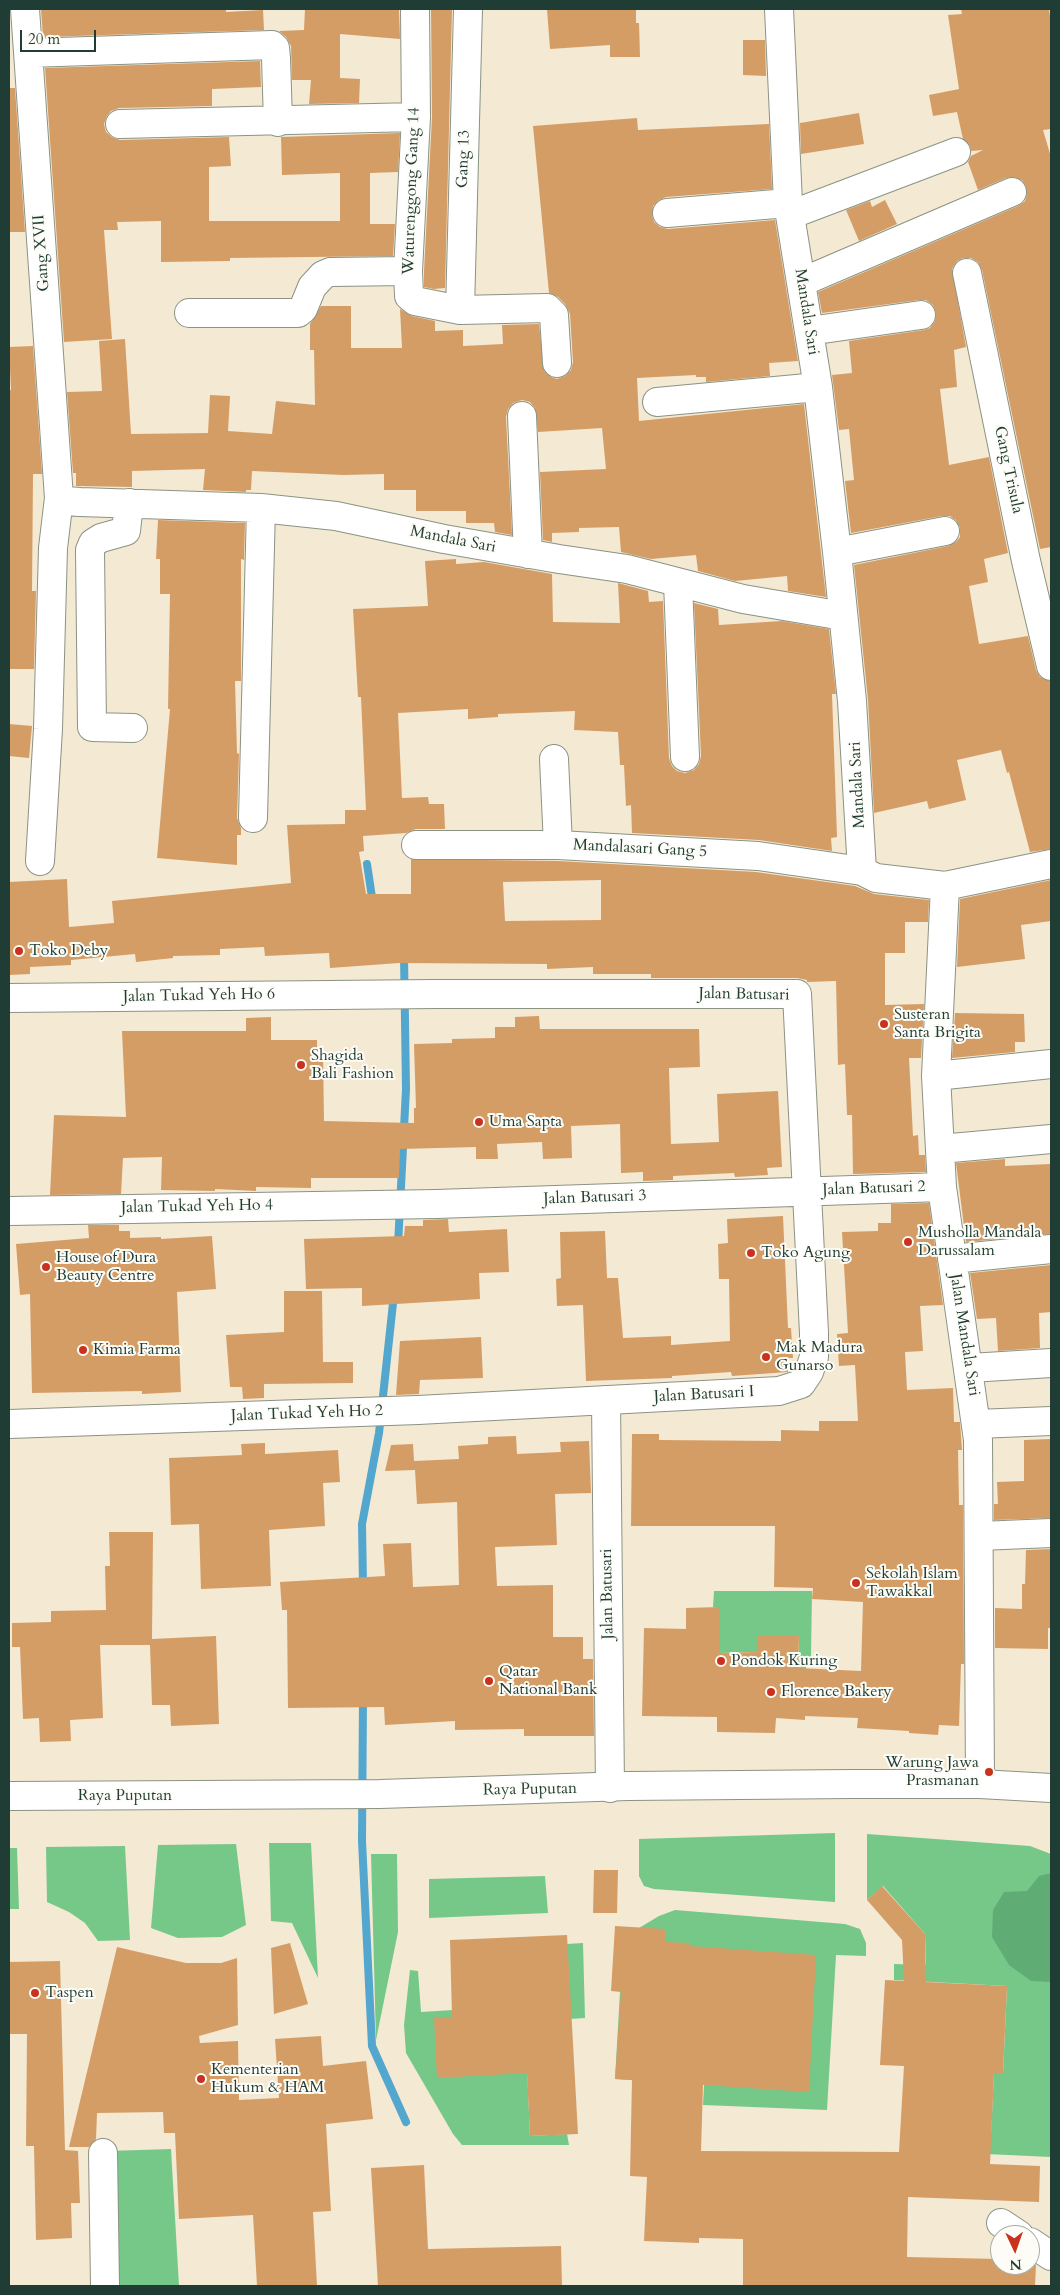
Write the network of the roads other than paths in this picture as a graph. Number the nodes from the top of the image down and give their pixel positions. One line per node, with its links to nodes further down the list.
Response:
1 (25, 9): 5 (street, Gang XVII)
2 (415, 9): 6 (street, Waturenggong Gang 14)
3 (468, 9): 16 (street, Gang 13)
4 (779, 9): 11 (street, Mandala Sari)
5 (23, 70): 7 (street); 24 (street, Gang XVII)
6 (416, 116): 7 (street); 13 (street, Waturenggong Gang 14)
7 (278, 122): 8 (street)
8 (120, 124)
9 (956, 152): 11 (street)
10 (1012, 192): 15 (street)
11 (789, 209): 12 (street); 15 (street, Mandala Sari)
12 (667, 213)
13 (408, 271): 16 (street, Waturenggong Gang 14); 17 (street)
14 (967, 273): 32 (street, Gang Trisula)
15 (802, 282): 19 (street, Mandala Sari)
16 (460, 310): 20 (street, Waturenggong Gang 14)
17 (189, 313)
18 (921, 315): 19 (street)
19 (809, 331): 21 (street, Mandala Sari)
20 (558, 363)
21 (818, 387): 22 (street); 28 (street, Mandala Sari)
22 (657, 402)
23 (522, 416): 29 (street)
24 (59, 498): 25 (street, Mandala Sari); 39 (street, Gang XVII)
25 (129, 503): 26 (street, Mandala Sari); 33 (street)
26 (261, 508): 29 (street, Mandala Sari); 36 (street)
27 (945, 531): 28 (street)
28 (837, 552): 31 (street, Mandala Sari)
29 (528, 554): 30 (street, Mandala Sari)
30 (678, 584): 31 (street, Mandala Sari); 34 (street)
31 (843, 616): 41 (street, Mandala Sari)
32 (1051, 666)
33 (133, 728)
34 (684, 757)
35 (554, 759): 38 (street)
36 (253, 818)
37 (416, 845): 38 (street, Mandalasari Gang 5)
38 (558, 845): 41 (street, Mandalasari Gang 5)
39 (40, 862)
40 (1051, 864): 42 (street)
41 (862, 871): 42 (street)
42 (945, 886): 46 (street, Jalan Mandala Sari)
43 (390, 994): 44 (street, Jalan Tukad Yeh Ho 6); 50 (street, Jalan Batusari)
44 (9, 998)
45 (1051, 1064): 46 (street)
46 (936, 1076): 48 (street, Jalan Mandala Sari)
47 (1051, 1139): 48 (street)
48 (940, 1148): 49 (street, Jalan Mandala Sari)
49 (942, 1187): 50 (street, Jalan Batusari 2); 54 (street, Jalan Mandala Sari)
50 (806, 1192): 51 (street, Jalan Batusari 3); 57 (street, Jalan Batusari)
51 (385, 1204): 52 (street, Jalan Tukad Yeh Ho 4)
52 (9, 1211)
53 (1051, 1249): 54 (street)
54 (952, 1259): 56 (street, Jalan Mandala Sari)
55 (1051, 1363): 56 (street)
56 (970, 1368): 61 (street, Jalan Mandala Sari)
57 (801, 1384): 58 (street, Jalan Batusari I)
58 (606, 1400): 60 (street, Jalan Tukad Yeh Ho 2); 65 (street, Jalan Batusari)
59 (1051, 1421): 61 (street)
60 (9, 1424)
61 (977, 1424): 63 (street, Jalan Mandala Sari)
62 (1051, 1534): 63 (street)
63 (980, 1536): 64 (street, Jalan Mandala Sari)
64 (980, 1784): 65 (street, Raya Puputan); 66 (street, Raya Puputan)
65 (610, 1788): 67 (street, Raya Puputan)
66 (1051, 1788)
67 (9, 1796)
68 (103, 2154): 71 (street)
69 (1040, 2249): 70 (street)
70 (1051, 2256)
71 (105, 2286)

